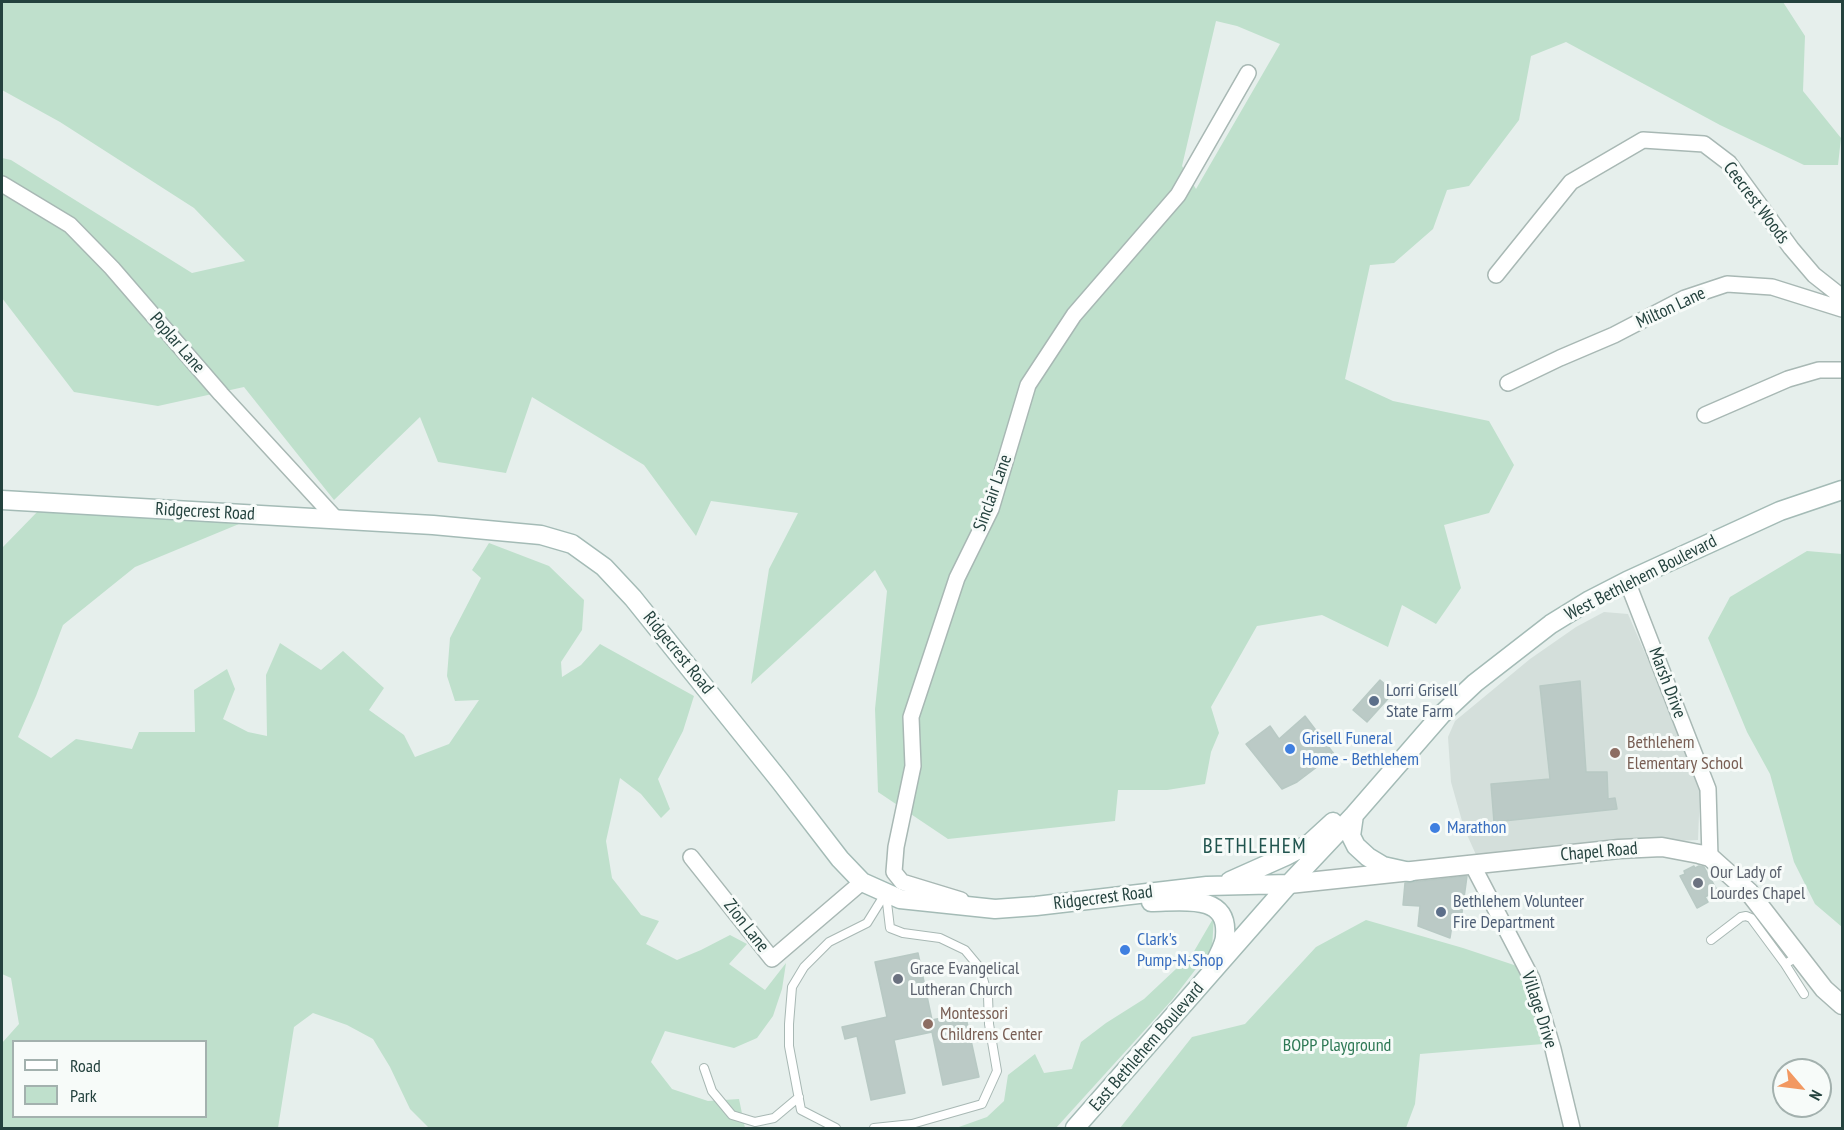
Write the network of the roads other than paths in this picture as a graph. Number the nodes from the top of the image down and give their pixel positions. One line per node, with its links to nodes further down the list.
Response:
1 (1248, 72): 24 (street, Sinclair Lane)
2 (2, 184): 11 (street, Poplar Lane)
3 (1496, 275): 4 (street, Ceecrest Woods)
4 (1842, 297)
5 (1842, 309): 7 (street, Milton Lane)
6 (1842, 370): 8 (street)
7 (1508, 383)
8 (1705, 415)
9 (1842, 490): 12 (main road, West Bethlehem Boulevard)
10 (2, 500): 11 (main road, Ridgecrest Road)
11 (337, 520): 19 (main road, Ridgecrest Road)
12 (1627, 581): 13 (main road, West Bethlehem Boulevard); 16 (street, Marsh Drive)
13 (1410, 749): 14 (main road, West Bethlehem Boulevard); 21 (main road)
14 (1353, 815): 18 (main road); 20 (main road, West Bethlehem Boulevard)
15 (692, 857): 19 (street, Zion Lane)
16 (1710, 857): 17 (main road, Chapel Road); 26 (main road)
17 (1473, 866): 18 (main road, Chapel Road); 35 (street, Village Drive)
18 (1410, 872): 20 (main road, Chapel Road)
19 (862, 882): 22 (main road, Ridgecrest Road)
20 (1288, 884): 21 (main road, Ridgecrest Road); 27 (main road, East Bethlehem Boulevard)
21 (1220, 885): 23 (main road, Ridgecrest Road)
22 (886, 893): 24 (main road, Ridgecrest Road); 31 (lane); 33 (lane)
23 (1099, 897): 24 (main road, Ridgecrest Road); 27 (main road)
24 (987, 908)
25 (1711, 940): 26 (lane)
26 (1792, 960): 28 (lane); 29 (main road)
27 (1211, 974): 34 (main road, East Bethlehem Boulevard)
28 (1804, 994)
29 (1842, 1005)
30 (704, 1068): 31 (lane)
31 (798, 1096): 32 (lane)
32 (836, 1128)
33 (874, 1128)
34 (1075, 1128)
35 (1572, 1128)

